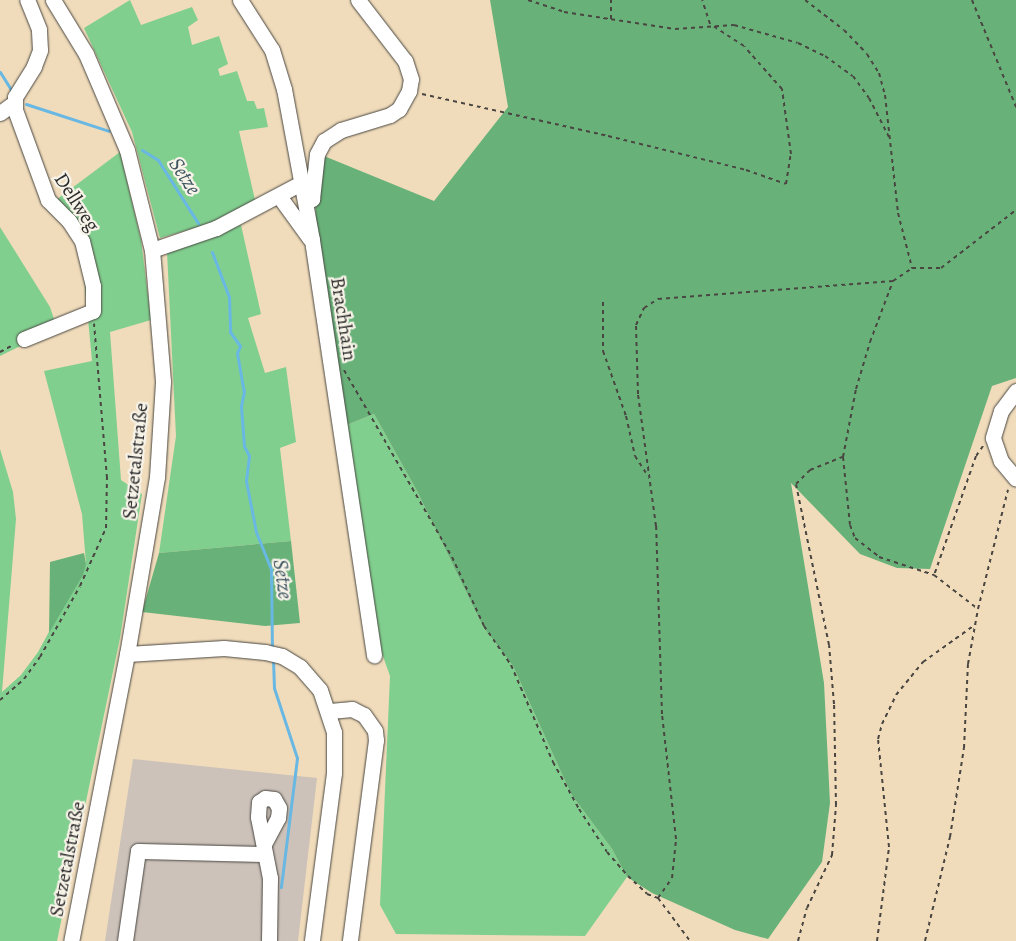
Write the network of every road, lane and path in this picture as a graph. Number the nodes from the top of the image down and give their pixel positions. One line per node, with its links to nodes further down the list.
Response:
1 (27, 0): 13 (street)
2 (54, 0): 22 (street, Setzetalstraße)
3 (240, 0): 17 (street, Brachhain)
4 (358, 0): 12 (street)
5 (528, 0): 10 (path)
6 (612, 0): 10 (path)
7 (702, 0): 11 (path)
8 (805, 0): 16 (path)
9 (972, 0): 14 (path)
10 (611, 19): 11 (path)
11 (710, 24): 12 (path); 16 (path)
12 (409, 91): 19 (street)
13 (14, 102): 15 (street); 26 (street, Dellweg)
14 (1016, 107)
15 (0, 113)
16 (890, 139): 23 (path)
17 (302, 183): 18 (street); 19 (street, Brachhain)
18 (279, 196): 21 (street); 22 (street)
19 (306, 202): 21 (street, Brachhain)
20 (1016, 210): 23 (path)
21 (312, 240): 28 (street, Brachhain)
22 (152, 250): 37 (street, Setzetalstraße)
23 (912, 268): 24 (path)
24 (893, 281): 31 (path); 32 (path)
25 (603, 302): 32 (path)
26 (93, 311): 27 (street); 39 (path)
27 (24, 339)
28 (330, 364): 38 (street, Brachhain); 41 (path)
29 (1016, 391): 30 (street)
30 (993, 438): 33 (street); 34 (path)
31 (843, 456): 34 (path); 48 (path)
32 (648, 475): 41 (path)
33 (1015, 479): 35 (path)
34 (934, 575): 35 (path)
35 (978, 609): 36 (path)
36 (976, 624): 49 (path); 50 (path)
37 (127, 654): 40 (street); 42 (street, Setzetalstraße)
38 (374, 655)
39 (0, 700)
40 (330, 711): 45 (street); 46 (street)
41 (658, 898): 47 (path)
42 (71, 941)
43 (125, 941): 44 (street)
44 (269, 941)
45 (312, 941)
46 (350, 941)
47 (690, 941)
48 (798, 941)
49 (877, 941)
50 (925, 941)

